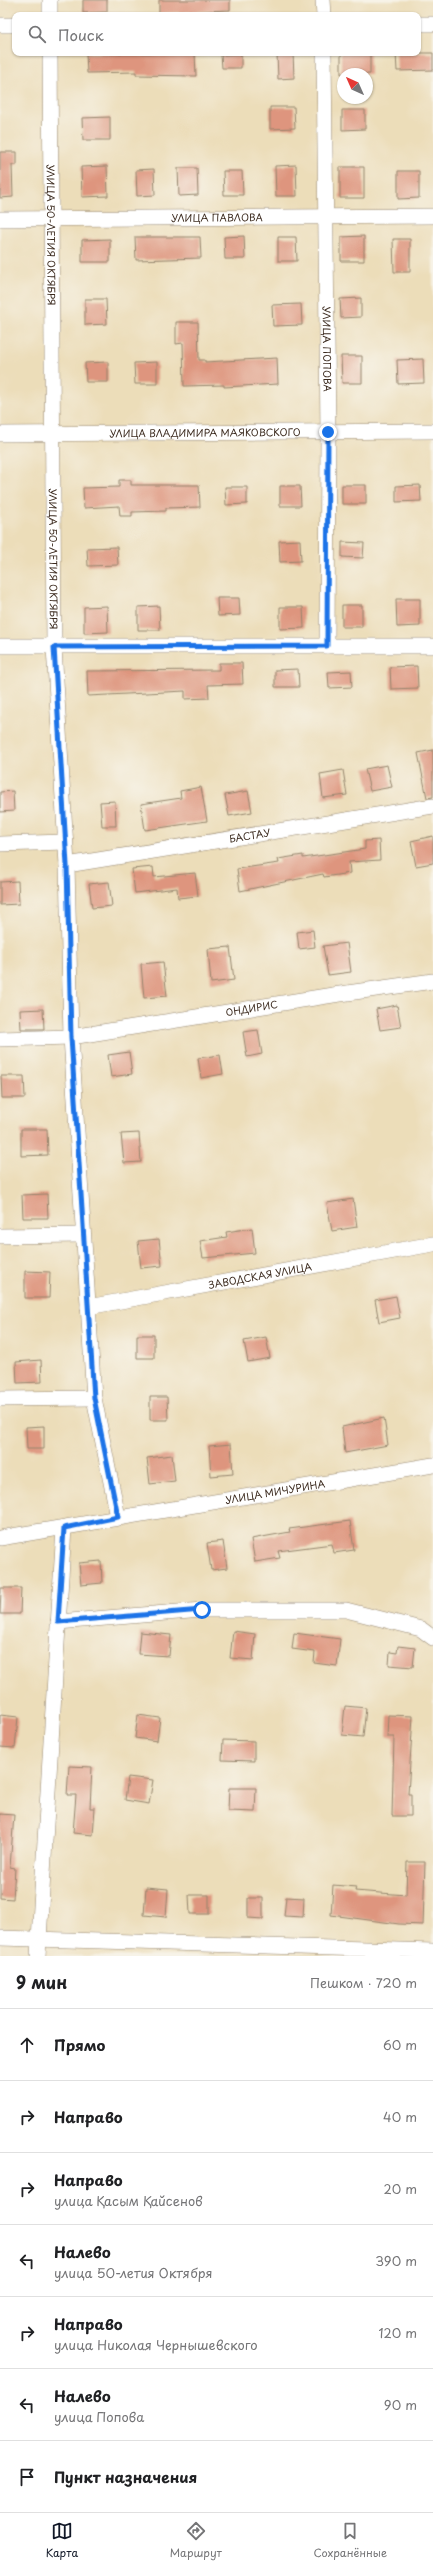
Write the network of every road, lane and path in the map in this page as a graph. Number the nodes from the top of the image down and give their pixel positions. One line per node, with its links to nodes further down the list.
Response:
1 (50, 0): 3 (street)
2 (323, 0): 4 (street)
3 (50, 12)
4 (324, 12)
5 (421, 24): 6 (street)
6 (433, 24)
7 (0, 25): 8 (street)
8 (12, 25)
9 (50, 56): 14 (street, УЛИЦА 50-ЛЕТИЯ ОКТЯБРЯ)
10 (324, 56): 12 (street, УЛИЦА ПОПОВА)
11 (433, 216): 12 (street, УЛИЦА ПАВЛОВА)
12 (326, 217): 14 (street, УЛИЦА ПАВЛОВА); 16 (street, УЛИЦА ПОПОВА)
13 (0, 219): 14 (street, УЛИЦА ПАВЛОВА)
14 (51, 219): 17 (street, УЛИЦА 50-ЛЕТИЯ ОКТЯБРЯ)
15 (433, 431): 16 (street, УЛИЦА ВЛАДИМИРА МАЯКОВСКОГО)
16 (328, 432): 17 (street, УЛИЦА ВЛАДИМИРА МАЯКОВСКОГО); 20 (street, УЛИЦА ПОПОВА)
17 (53, 433): 18 (street, УЛИЦА ВЛАДИМИРА МАЯКОВСКОГО); 22 (street, УЛИЦА 50-ЛЕТИЯ ОКТЯБРЯ)
18 (0, 434)
19 (0, 646): 22 (street)
20 (327, 646): 21 (street); 22 (street)
21 (433, 646)
22 (54, 647): 24 (street, УЛИЦА 50-ЛЕТИЯ ОКТЯБРЯ)
23 (433, 806): 26 (street, БАСТАУ)
24 (65, 842): 25 (street); 26 (street, УЛИЦА 50-ЛЕТИЯ ОКТЯБРЯ)
25 (0, 844)
26 (67, 865): 28 (street, УЛИЦА 50-ЛЕТИЯ ОКТЯБРЯ)
27 (433, 981): 28 (street, ОНДИРИС)
28 (71, 1037): 29 (street, ОНДИРИС); 30 (street, УЛИЦА 50-ЛЕТИЯ ОКТЯБРЯ)
29 (0, 1039)
30 (83, 1235): 31 (street); 33 (street, УЛИЦА 50-ЛЕТИЯ ОКТЯБРЯ)
31 (0, 1236)
32 (433, 1244): 33 (street, ЗАВОДСКАЯ УЛИЦА)
33 (88, 1307): 34 (street, УЛИЦА 50-ЛЕТИЯ ОКТЯБРЯ)
34 (94, 1398): 35 (street); 37 (street, УЛИЦА 50-ЛЕТИЯ ОКТЯБРЯ)
35 (0, 1399)
36 (433, 1465): 37 (street, УЛИЦА МИЧУРИНА)
37 (118, 1517): 38 (street, УЛИЦА МИЧУРИНА)
38 (64, 1528): 39 (street, УЛИЦА МИЧУРИНА); 40 (street)
39 (0, 1538)
40 (58, 1622): 41 (street); 43 (street)
41 (431, 1636)
42 (0, 1938): 43 (street)
43 (39, 1939): 45 (street); 46 (street)
44 (433, 1951): 45 (street)
45 (338, 1953)
46 (38, 1956)

